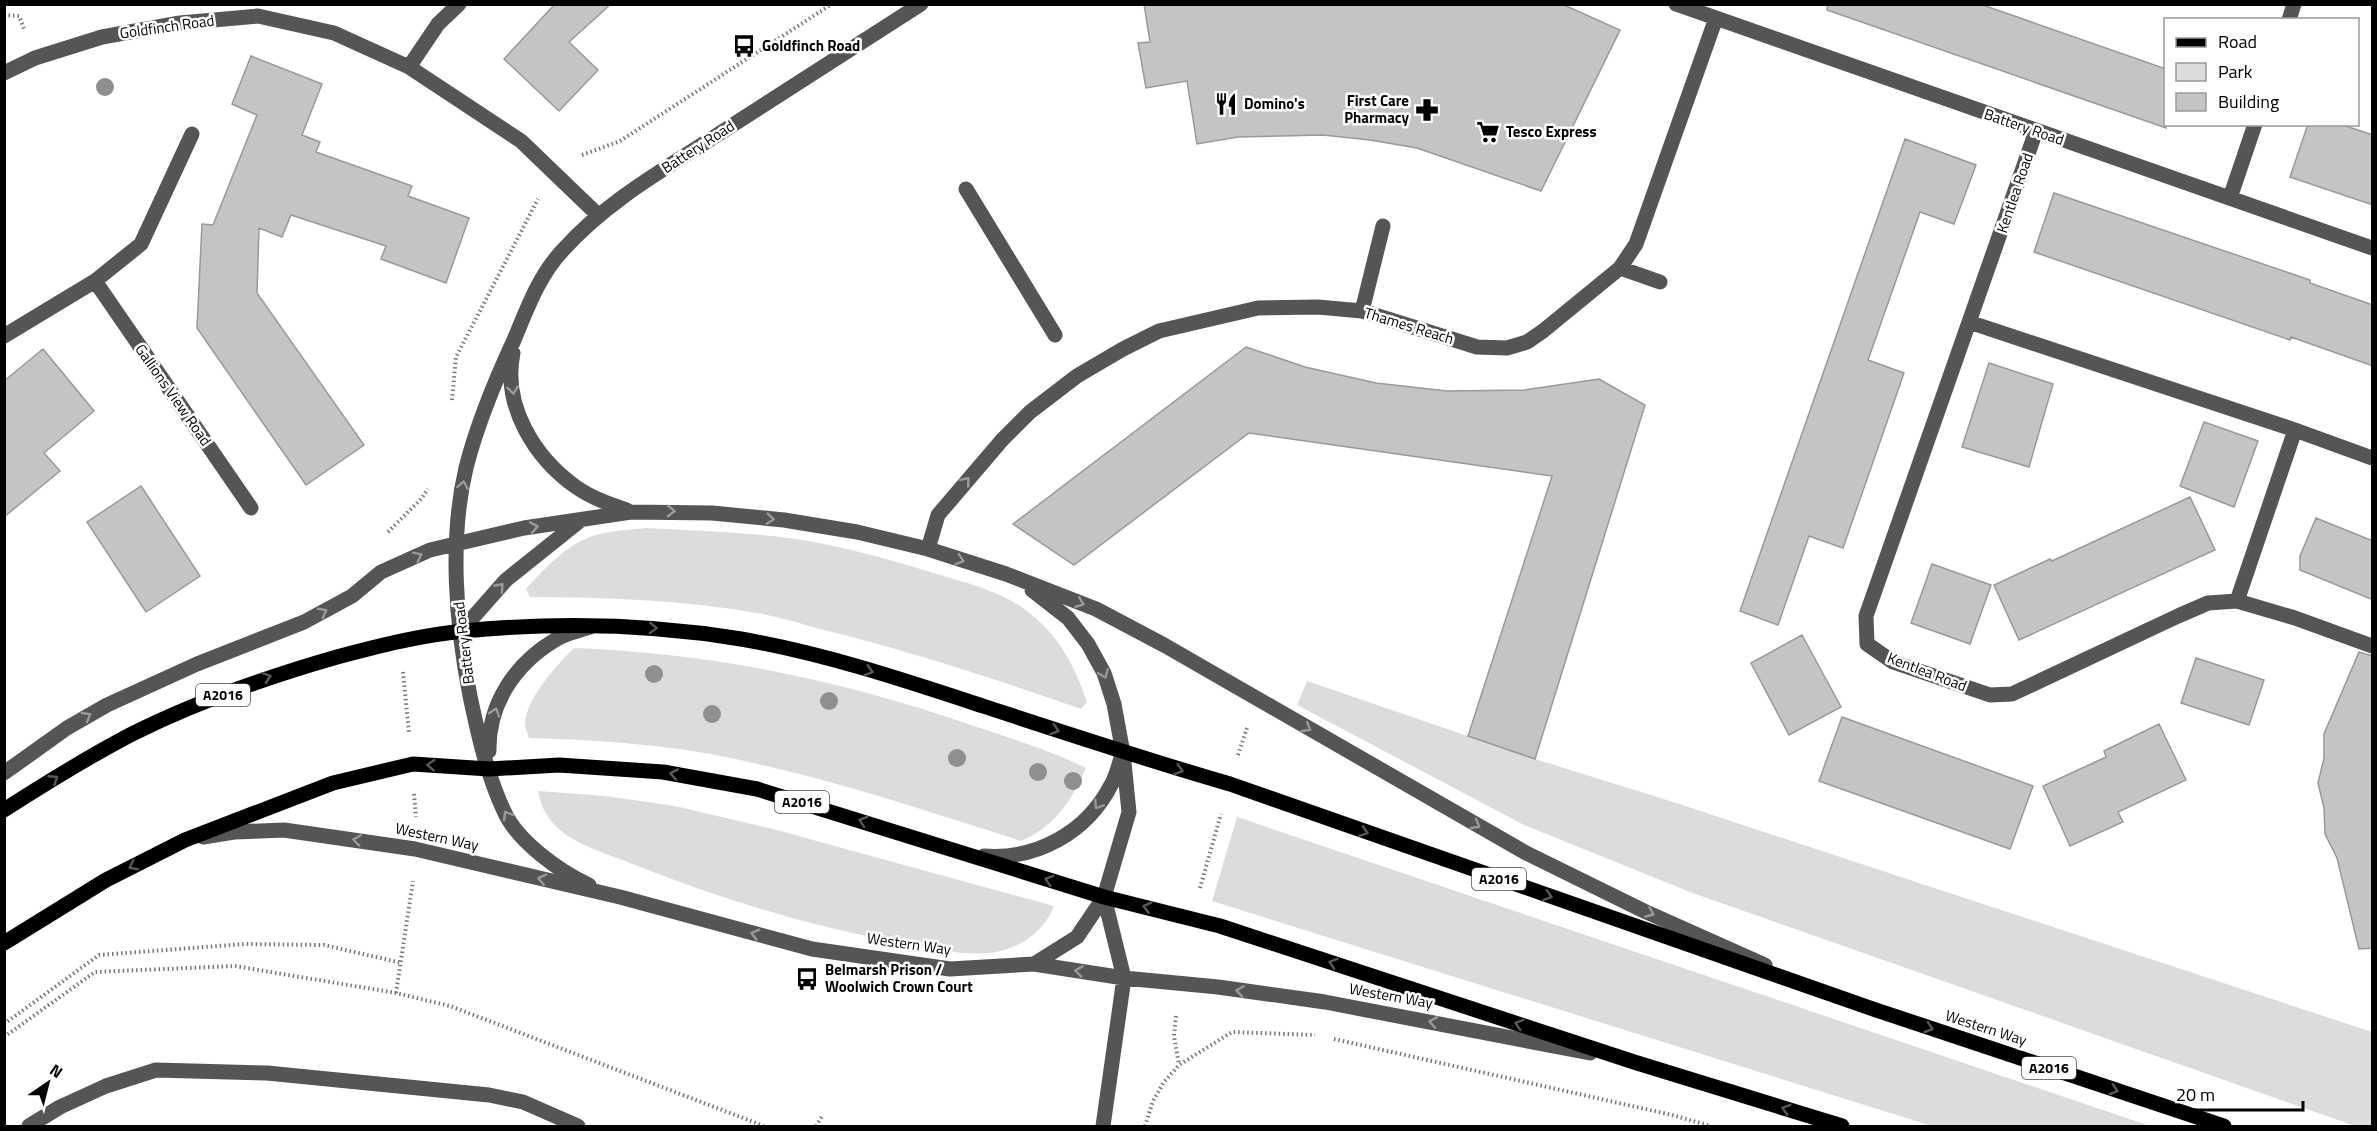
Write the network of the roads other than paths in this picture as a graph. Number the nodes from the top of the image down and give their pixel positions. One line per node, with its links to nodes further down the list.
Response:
1 (459, 4): 5 (street)
2 (921, 4): 12 (street, Battery Road)
3 (1676, 4): 4 (street, Battery Road)
4 (1716, 18): 8 (street, Battery Road); 15 (street, Thames Reach)
5 (409, 67): 6 (street, Goldfinch Road); 12 (street, Goldfinch Road)
6 (4, 73)
7 (2254, 126): 11 (street)
8 (2036, 131): 11 (street, Battery Road); 19 (street, Kentlea Road)
9 (192, 134): 16 (street)
10 (966, 189): 21 (street)
11 (2230, 198): 14 (street, Battery Road)
12 (598, 215): 20 (street, Battery Road)
13 (1383, 226): 18 (street)
14 (2373, 248)
15 (1620, 268): 17 (street); 18 (street, Thames Reach)
16 (95, 281): 22 (street); 25 (street, Gallions View Road)
17 (1660, 282)
18 (1362, 311): 29 (street, Thames Reach, one-way to 18)
19 (1969, 322): 23 (street); 31 (street, Kentlea Road)
20 (517, 332): 26 (street, Battery Road, one-way to 26); 28 (street, Battery Road, one-way to 20)
21 (1055, 335)
22 (4, 336)
23 (2295, 430): 24 (street); 31 (street)
24 (2373, 458)
25 (252, 508)
26 (631, 512): 27 (street, Western Way); 29 (street, Western Way, one-way to 29)
27 (583, 518): 28 (street, Western Way, one-way to 27); 33 (street, one-way to 27)
28 (456, 543): 33 (street, Battery Road); 37 (street, Western Way / A2016, one-way to 28)
29 (928, 549): 30 (street, Western Way, one-way to 30)
30 (1006, 574): 35 (street, one-way to 35); 46 (street, Western Way / A2016, one-way to 46)
31 (2237, 601): 34 (street, Kentlea Road)
32 (594, 626): 33 (main road, Western Way / A2016); 35 (main road, Western Way / A2016, one-way to 35); 36 (street, Western Way / A2016, one-way to 32)
33 (461, 631): 36 (street, Battery Road); 38 (main road, Western Way / A2016, one-way to 33)
34 (2373, 646)
35 (1123, 753): 40 (street, Western Way / A2016, one-way to 40); 42 (street); 46 (main road, Western Way / A2016, one-way to 46)
36 (489, 769): 39 (main road, Western Way / A2016, one-way to 39); 40 (main road, Western Way / A2016, one-way to 36); 41 (street, Battery Road, one-way to 36)
37 (4, 773)
38 (4, 810)
39 (185, 840): 41 (street, Western Way / A2016, one-way to 39); 43 (main road, Western Way / A2016, one-way to 43)
40 (969, 855): 42 (main road, Western Way / A2016, one-way to 40)
41 (620, 897): 44 (street, Western Way, one-way to 41)
42 (1104, 897): 44 (street); 45 (street); 47 (main road, Western Way / A2016, one-way to 42)
43 (4, 943)
44 (1034, 964): 45 (street, Western Way, one-way to 44)
45 (1124, 978): 47 (street, Western Way / A2016, one-way to 45); 50 (street)
46 (1874, 1009): 52 (main road, Western Way / A2016, one-way to 52)
47 (1634, 1062): 51 (main road, Western Way / A2016, one-way to 47)
48 (29, 1126): 49 (street)
49 (578, 1126)
50 (1102, 1126)
51 (1842, 1126)
52 (2224, 1126)

